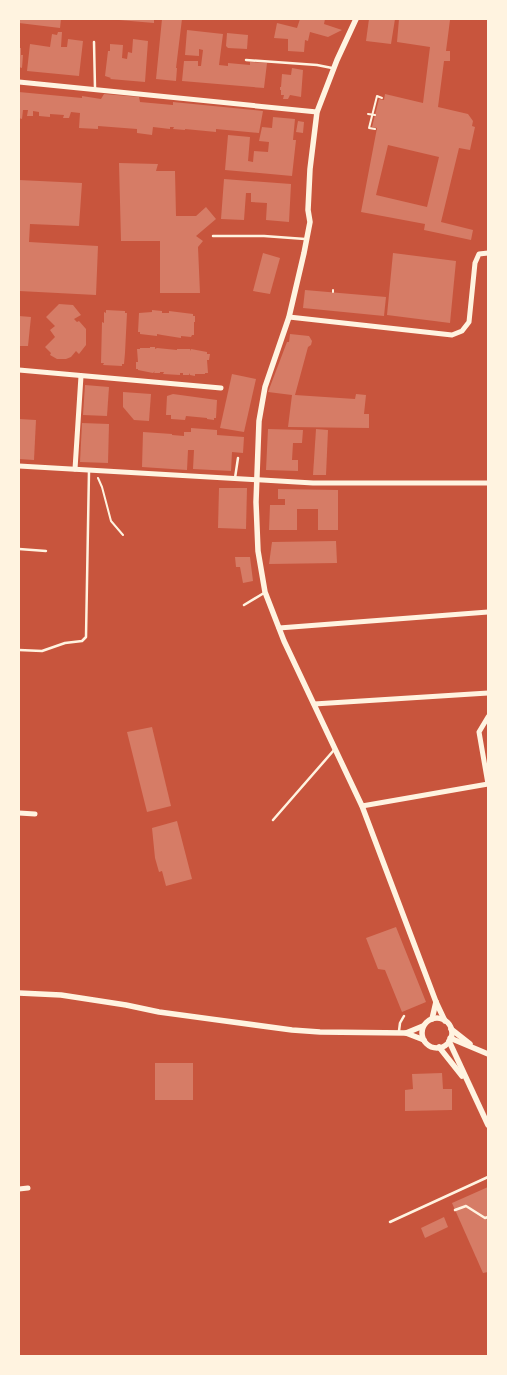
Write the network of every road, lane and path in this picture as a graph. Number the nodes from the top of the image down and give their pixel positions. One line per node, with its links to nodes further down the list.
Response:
1 (356, 21): 4 (street)
2 (94, 42): 6 (lane)
3 (246, 60): 4 (lane)
4 (333, 68): 8 (street)
5 (19, 82): 6 (street)
6 (95, 90): 8 (street)
7 (382, 98): 10 (path)
8 (317, 112): 13 (street)
9 (368, 114): 10 (path)
10 (373, 115): 11 (path)
11 (375, 129)
12 (213, 236): 13 (lane)
13 (306, 239): 15 (street)
14 (488, 253): 15 (street)
15 (289, 317): 25 (street)
16 (19, 370): 17 (street)
17 (81, 376): 18 (street); 21 (street)
18 (221, 388)
19 (238, 458): 24 (lane)
20 (19, 466): 21 (street)
21 (75, 470): 22 (street)
22 (90, 470): 24 (street); 34 (lane)
23 (97, 476): 27 (path)
24 (235, 478): 25 (street)
25 (257, 480): 26 (street); 30 (street)
26 (488, 483)
27 (123, 535)
28 (19, 549): 29 (lane)
29 (46, 551)
30 (265, 592): 31 (lane); 33 (street)
31 (244, 605)
32 (488, 612): 33 (street)
33 (279, 628): 36 (street)
34 (19, 650)
35 (488, 693): 36 (street)
36 (314, 704): 38 (street)
37 (488, 717): 39 (street)
38 (334, 750): 40 (street); 43 (lane)
39 (488, 784): 40 (street)
40 (362, 806): 45 (street)
41 (19, 813): 42 (street)
42 (35, 814)
43 (273, 820)
44 (19, 993): 51 (street)
45 (436, 1002): 47 (street); 48 (street)
46 (404, 1016): 51 (lane)
47 (432, 1019): 48 (street); 49 (street)
48 (445, 1021): 50 (street)
49 (423, 1026): 51 (street); 52 (street)
50 (451, 1029): 53 (street); 55 (street)
51 (403, 1033): 52 (street)
52 (424, 1040): 54 (street)
53 (450, 1040): 54 (street); 55 (street); 57 (street)
54 (439, 1047): 57 (street)
55 (474, 1047): 56 (street)
56 (488, 1054)
57 (467, 1081): 58 (street)
58 (488, 1125)
59 (488, 1177): 64 (lane)
60 (28, 1188): 61 (street)
61 (19, 1189)
62 (456, 1210): 63 (lane)
63 (488, 1217)
64 (390, 1222)

